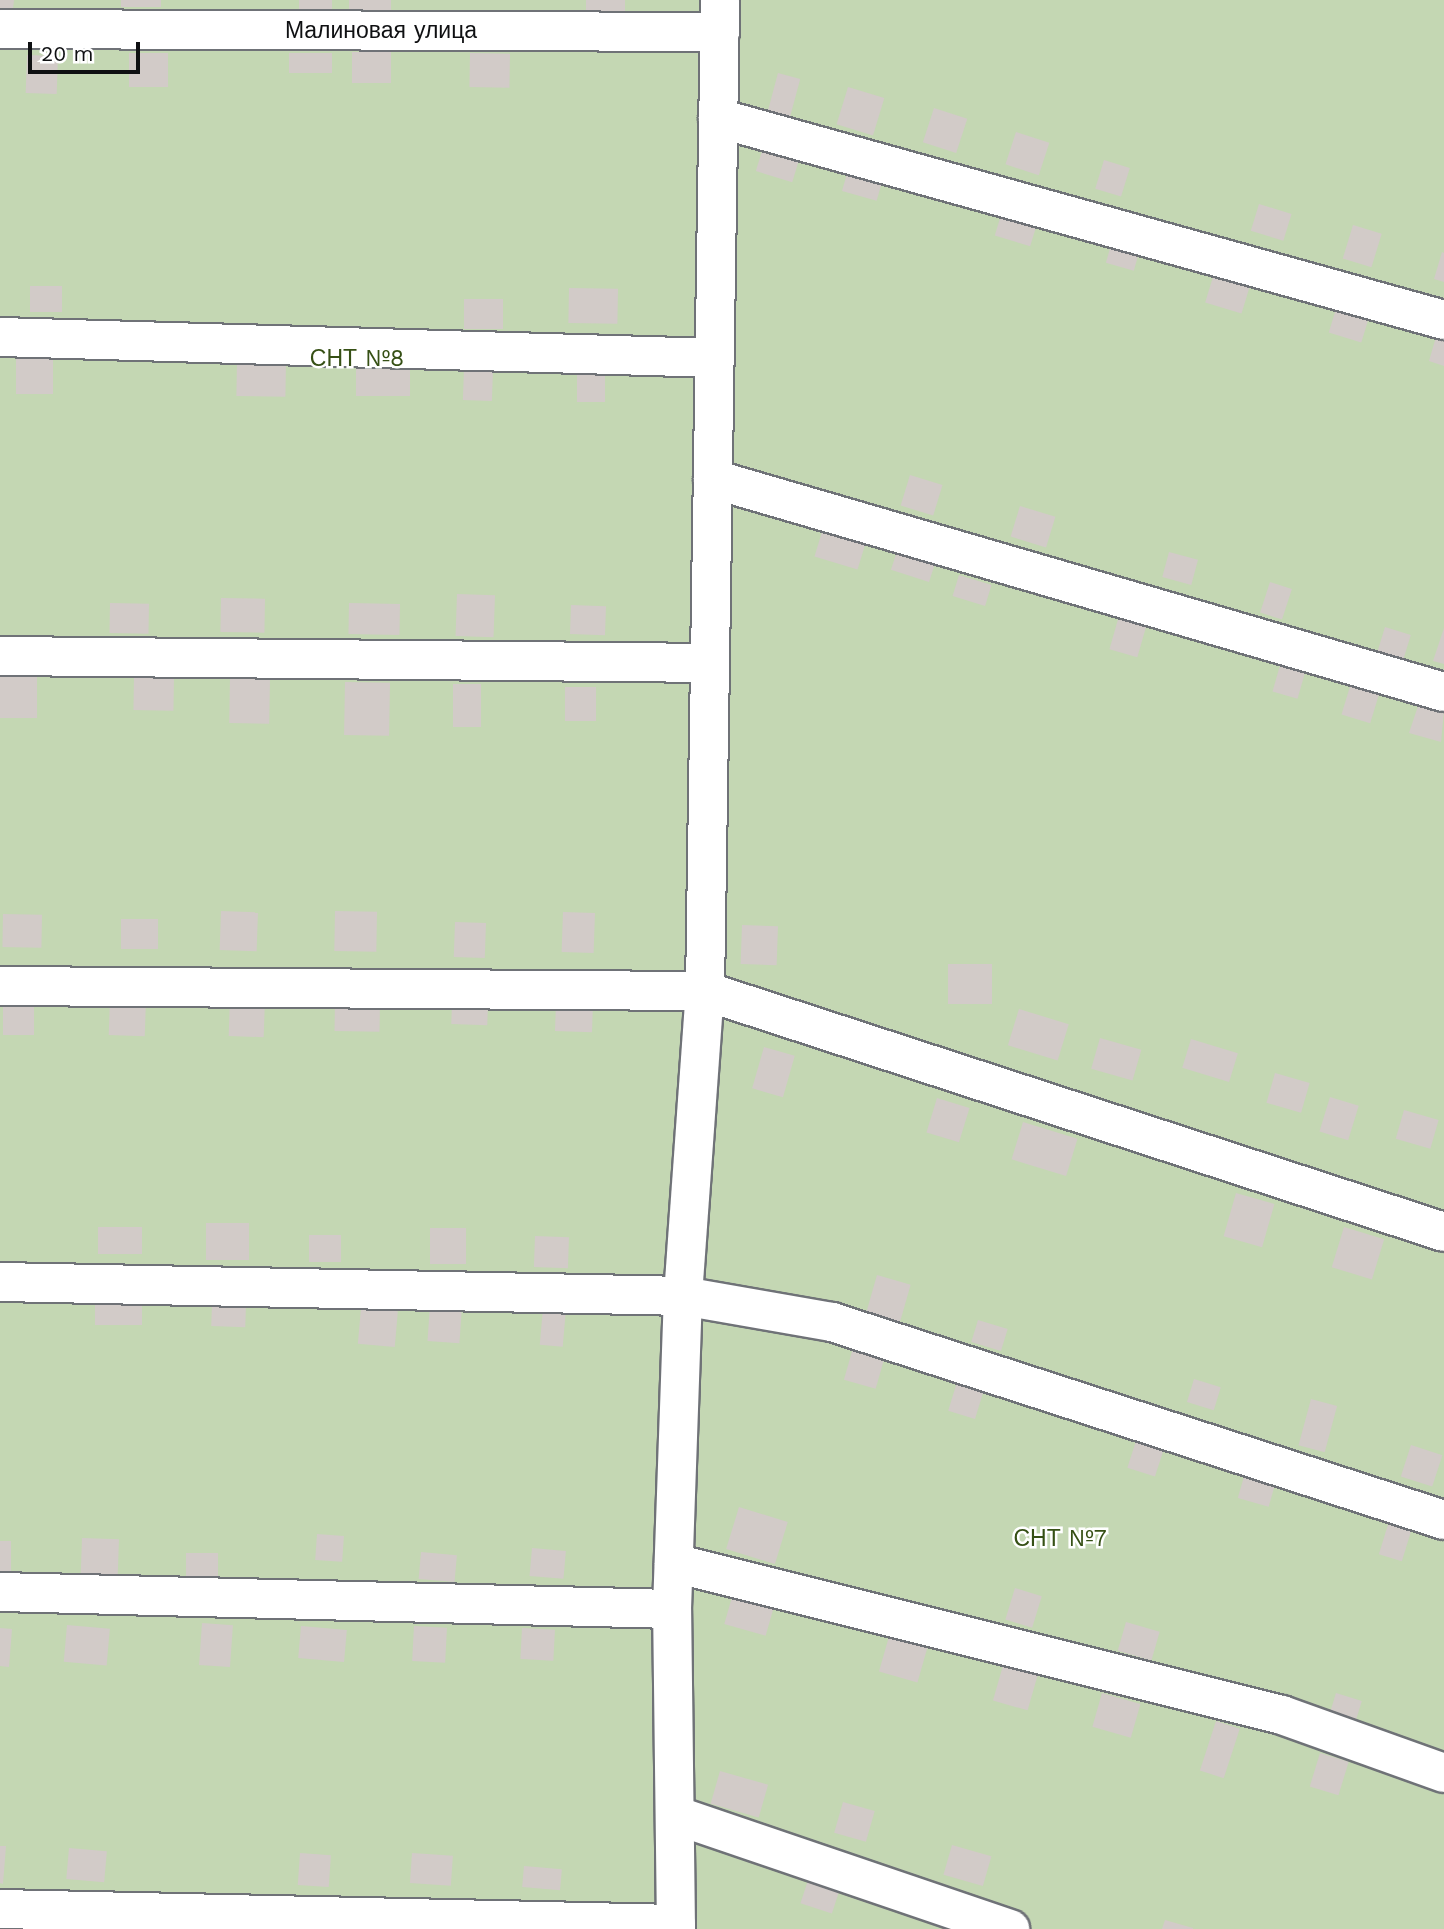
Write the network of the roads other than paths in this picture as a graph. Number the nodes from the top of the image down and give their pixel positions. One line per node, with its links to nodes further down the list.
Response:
1 (720, 16): 2 (street, Малиновая улица); 3 (street)
2 (0, 29)
3 (718, 118): 4 (street); 6 (street)
4 (1444, 320)
5 (0, 337): 6 (street)
6 (715, 358): 7 (street)
7 (713, 479): 9 (street); 10 (street)
8 (0, 656): 9 (street)
9 (710, 663): 12 (street)
10 (1444, 692)
11 (0, 986): 12 (street)
12 (705, 991): 13 (street); 15 (street)
13 (1444, 1232)
14 (0, 1282): 15 (street)
15 (683, 1296): 16 (street); 17 (street)
16 (1444, 1520)
17 (674, 1563): 19 (street); 20 (street)
18 (0, 1592): 19 (street)
19 (672, 1609): 21 (street)
20 (1444, 1773)
21 (678, 1816): 23 (street); 24 (street)
22 (0, 1909): 23 (street)
23 (676, 1926)
24 (1010, 1929)

